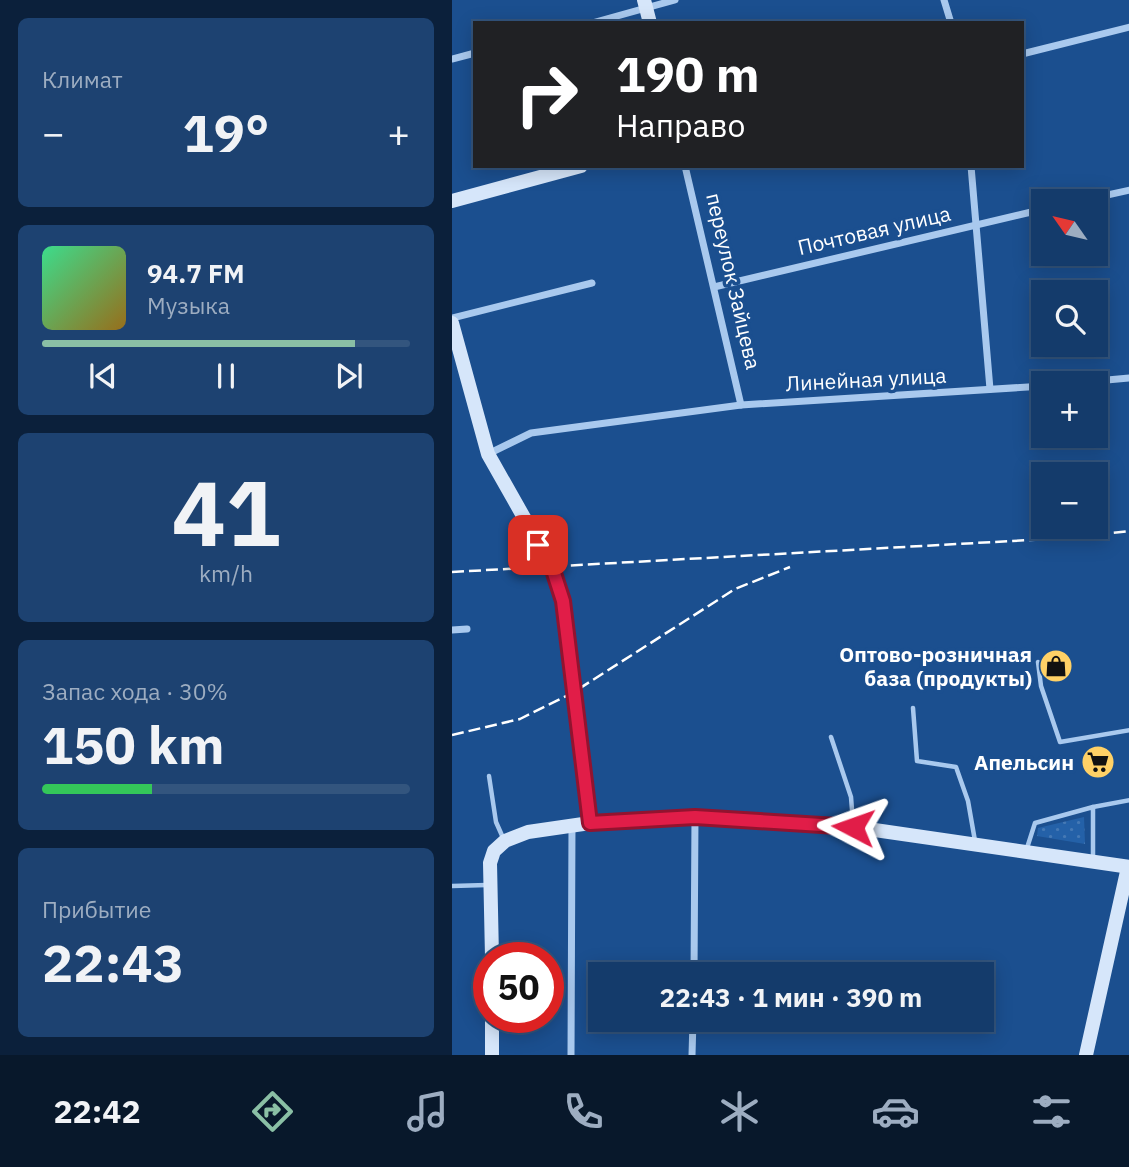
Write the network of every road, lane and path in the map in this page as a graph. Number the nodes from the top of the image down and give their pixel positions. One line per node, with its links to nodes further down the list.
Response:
1 (675, 0): 3 (street)
2 (944, 0): 5 (street)
3 (646, 10): 4 (street)
4 (600, 21)
5 (950, 21)
6 (1129, 27): 7 (street)
7 (1024, 53)
8 (473, 54): 9 (street)
9 (452, 59)
10 (574, 168): 15 (street)
11 (685, 168): 19 (street, переулок Зайцева)
12 (971, 168): 17 (street)
13 (1129, 190): 14 (street)
14 (1108, 195)
15 (452, 201)
16 (1031, 212): 17 (street, Почтовая улица)
17 (974, 225): 19 (street, Почтовая улица); 24 (street)
18 (592, 283): 20 (street)
19 (714, 287): 25 (street, переулок Зайцева)
20 (452, 320): 26 (street)
21 (1129, 378): 22 (street)
22 (1108, 380)
23 (1031, 387): 24 (street, Линейная улица)
24 (990, 389): 25 (street, Линейная улица)
25 (741, 404): 26 (street, Линейная улица)
26 (488, 454): 37 (street)
27 (467, 629): 28 (street)
28 (452, 630)
29 (1038, 662): 31 (lane)
30 (913, 708): 41 (lane)
31 (1129, 730)
32 (831, 737): 39 (lane)
33 (489, 776): 40 (lane)
34 (1129, 800): 35 (lane)
35 (1093, 807): 42 (lane); 43 (lane)
36 (695, 817): 37 (street); 39 (street); 48 (street)
37 (590, 823): 38 (street)
38 (572, 824): 40 (street); 52 (street)
39 (853, 827): 41 (street)
40 (504, 841): 45 (street)
41 (976, 845): 42 (street)
42 (1026, 852): 43 (street)
43 (1093, 860): 44 (street)
44 (1129, 867): 54 (street)
45 (491, 885): 46 (lane); 47 (street)
46 (452, 886)
47 (492, 942)
48 (694, 962)
49 (692, 1032): 53 (street)
50 (492, 1033): 51 (street)
51 (492, 1055)
52 (571, 1055)
53 (692, 1055)
54 (1086, 1055)

